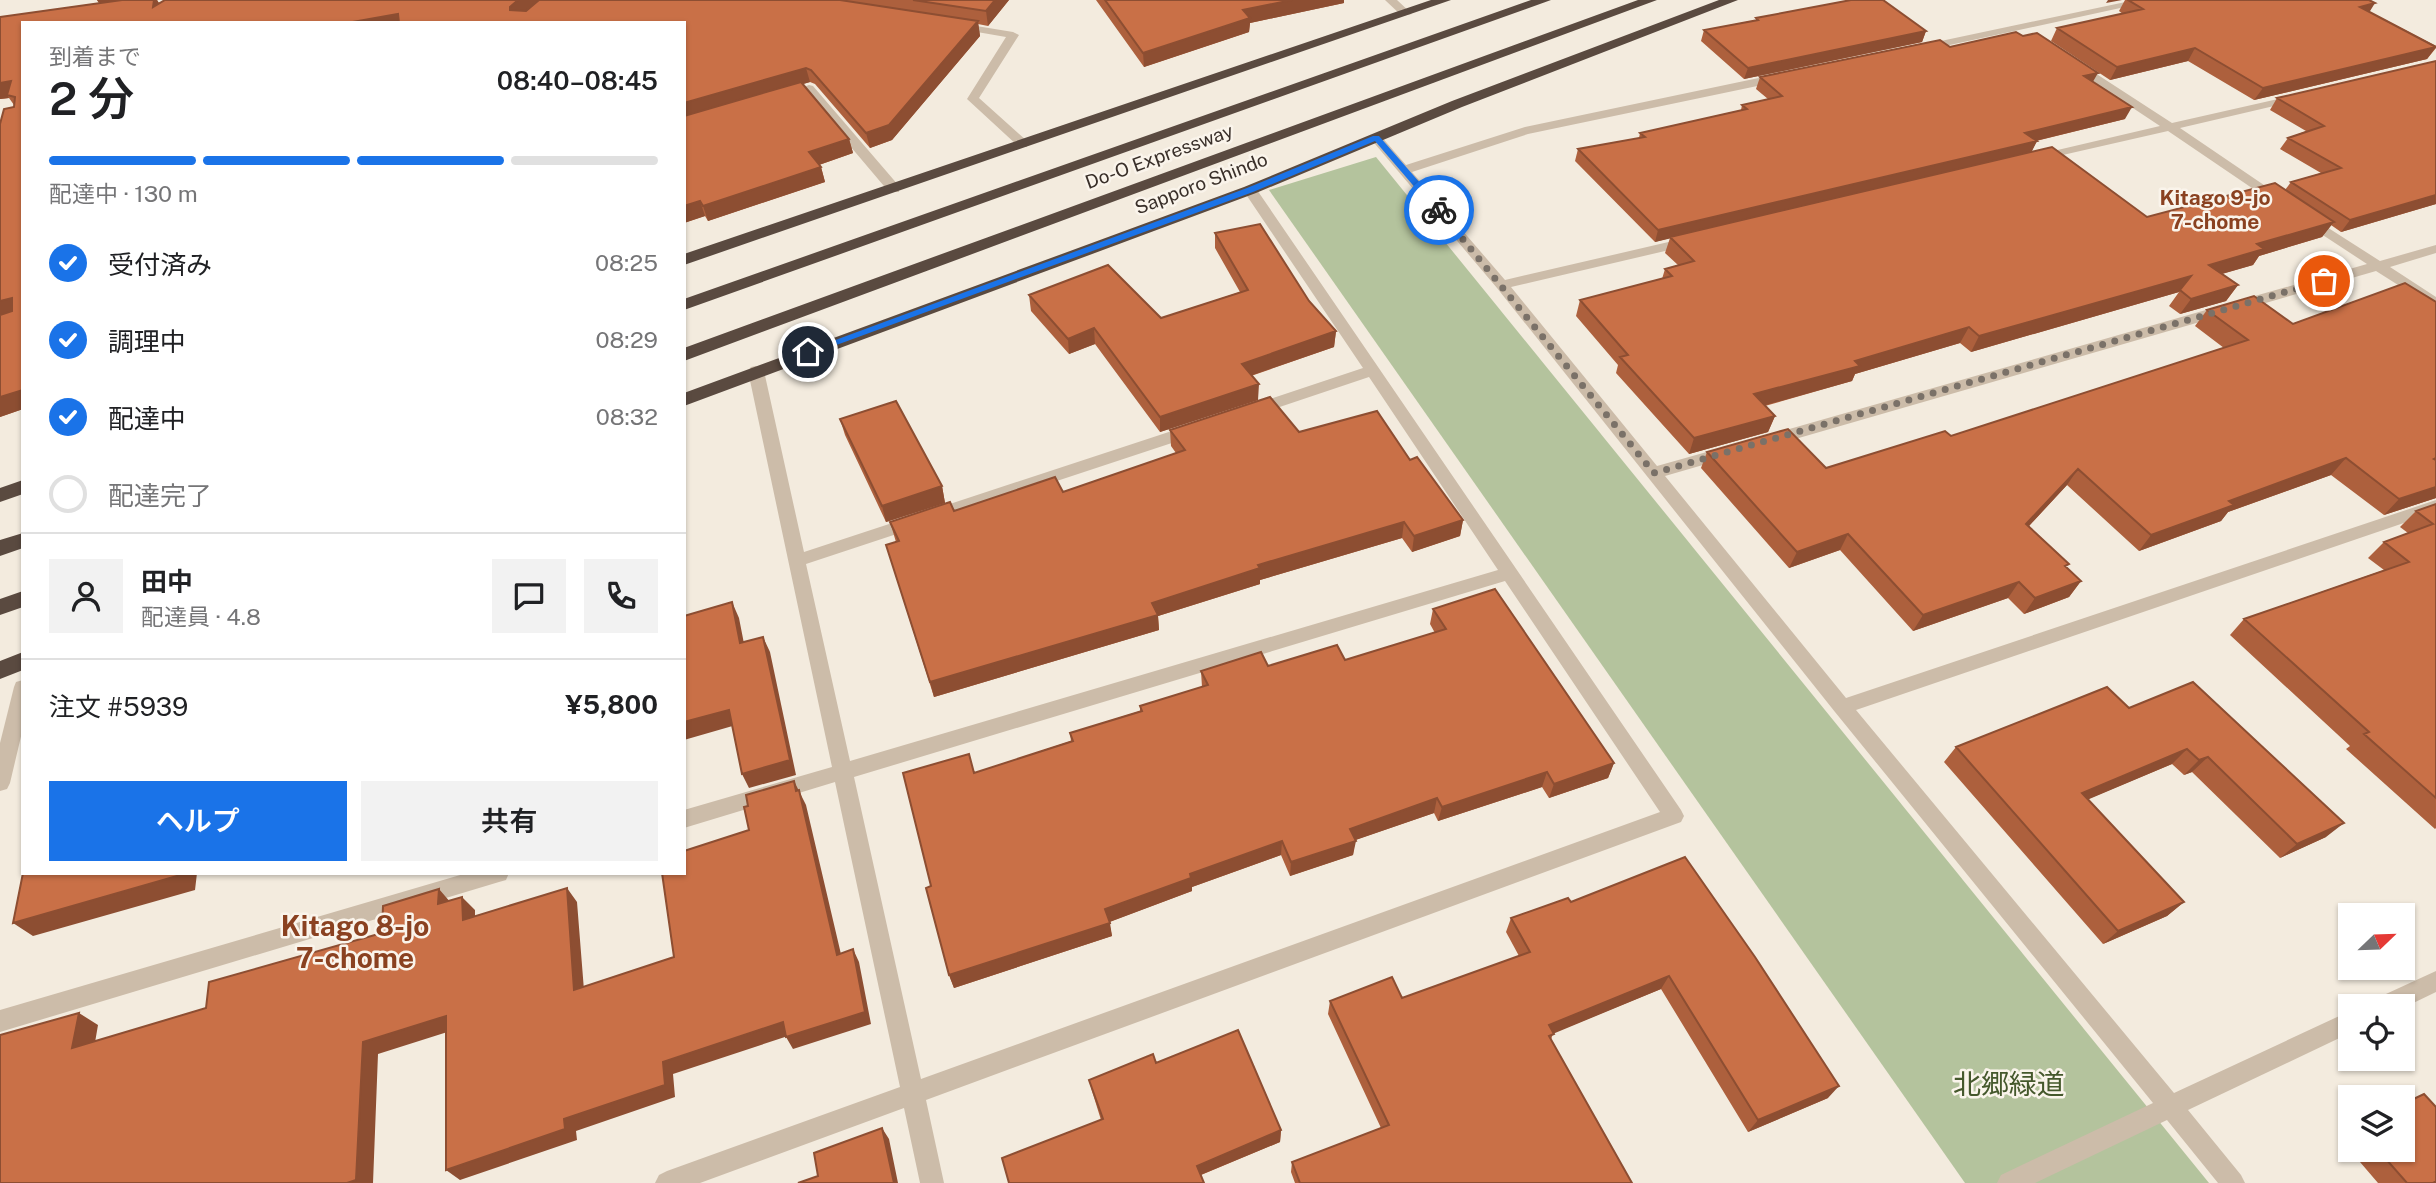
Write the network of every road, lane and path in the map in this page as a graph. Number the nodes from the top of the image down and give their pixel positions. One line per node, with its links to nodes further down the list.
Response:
1 (1391, 0): 7 (street)
2 (1444, 0): 7 (highway)
3 (1544, 0): 26 (highway, Do-O Expressway)
4 (1650, 0): 28 (highway, Do-O Expressway)
5 (1731, 0): 15 (highway, Sapporo Shindo)
6 (2151, 0): 9 (street)
7 (1406, 14): 16 (highway)
8 (944, 24): 16 (street)
9 (1912, 50)
10 (2066, 58): 14 (street)
11 (1792, 75): 18 (street)
12 (2316, 92): 14 (street)
13 (772, 100): 19 (street)
14 (2171, 127): 17 (street); 24 (street)
15 (1376, 138): 18 (street); 20 (highway, Sapporo Shindo)
16 (1023, 144): 19 (highway)
17 (2024, 162)
18 (1405, 170): 25 (street)
19 (894, 189): 23 (highway)
20 (1250, 190): 29 (street); 30 (highway, Sapporo Shindo)
21 (1703, 238): 25 (street)
22 (2436, 249): 24 (street)
23 (686, 259)
24 (2378, 266): 27 (street); 34 (street)
25 (1502, 285): 34 (street)
26 (686, 304)
27 (2436, 304)
28 (686, 354)
29 (1374, 370): 32 (street); 41 (street)
30 (756, 371): 31 (highway, Sapporo Shindo); 40 (street)
31 (686, 399)
32 (1243, 413)
33 (1204, 426): 40 (street)
34 (1654, 473): 47 (street)
35 (21, 488): 36 (highway)
36 (0, 495)
37 (2436, 506): 47 (street)
38 (21, 541): 39 (highway)
39 (0, 548)
40 (798, 560): 48 (street)
41 (1510, 572): 48 (street); 56 (street)
42 (21, 600): 43 (highway)
43 (0, 607)
44 (21, 663): 45 (highway)
45 (0, 670)
46 (21, 695): 49 (street)
47 (1842, 707): 57 (street)
48 (845, 772): 50 (street); 56 (street)
49 (0, 783)
50 (686, 818)
51 (492, 875): 54 (street)
52 (2436, 981): 53 (street)
53 (2408, 994)
54 (0, 1020)
55 (2338, 1027): 57 (street)
56 (912, 1095): 58 (street); 59 (street)
57 (2170, 1106): 60 (street); 61 (street)
58 (667, 1183)
59 (932, 1183)
60 (2009, 1183)
61 (2232, 1183)

